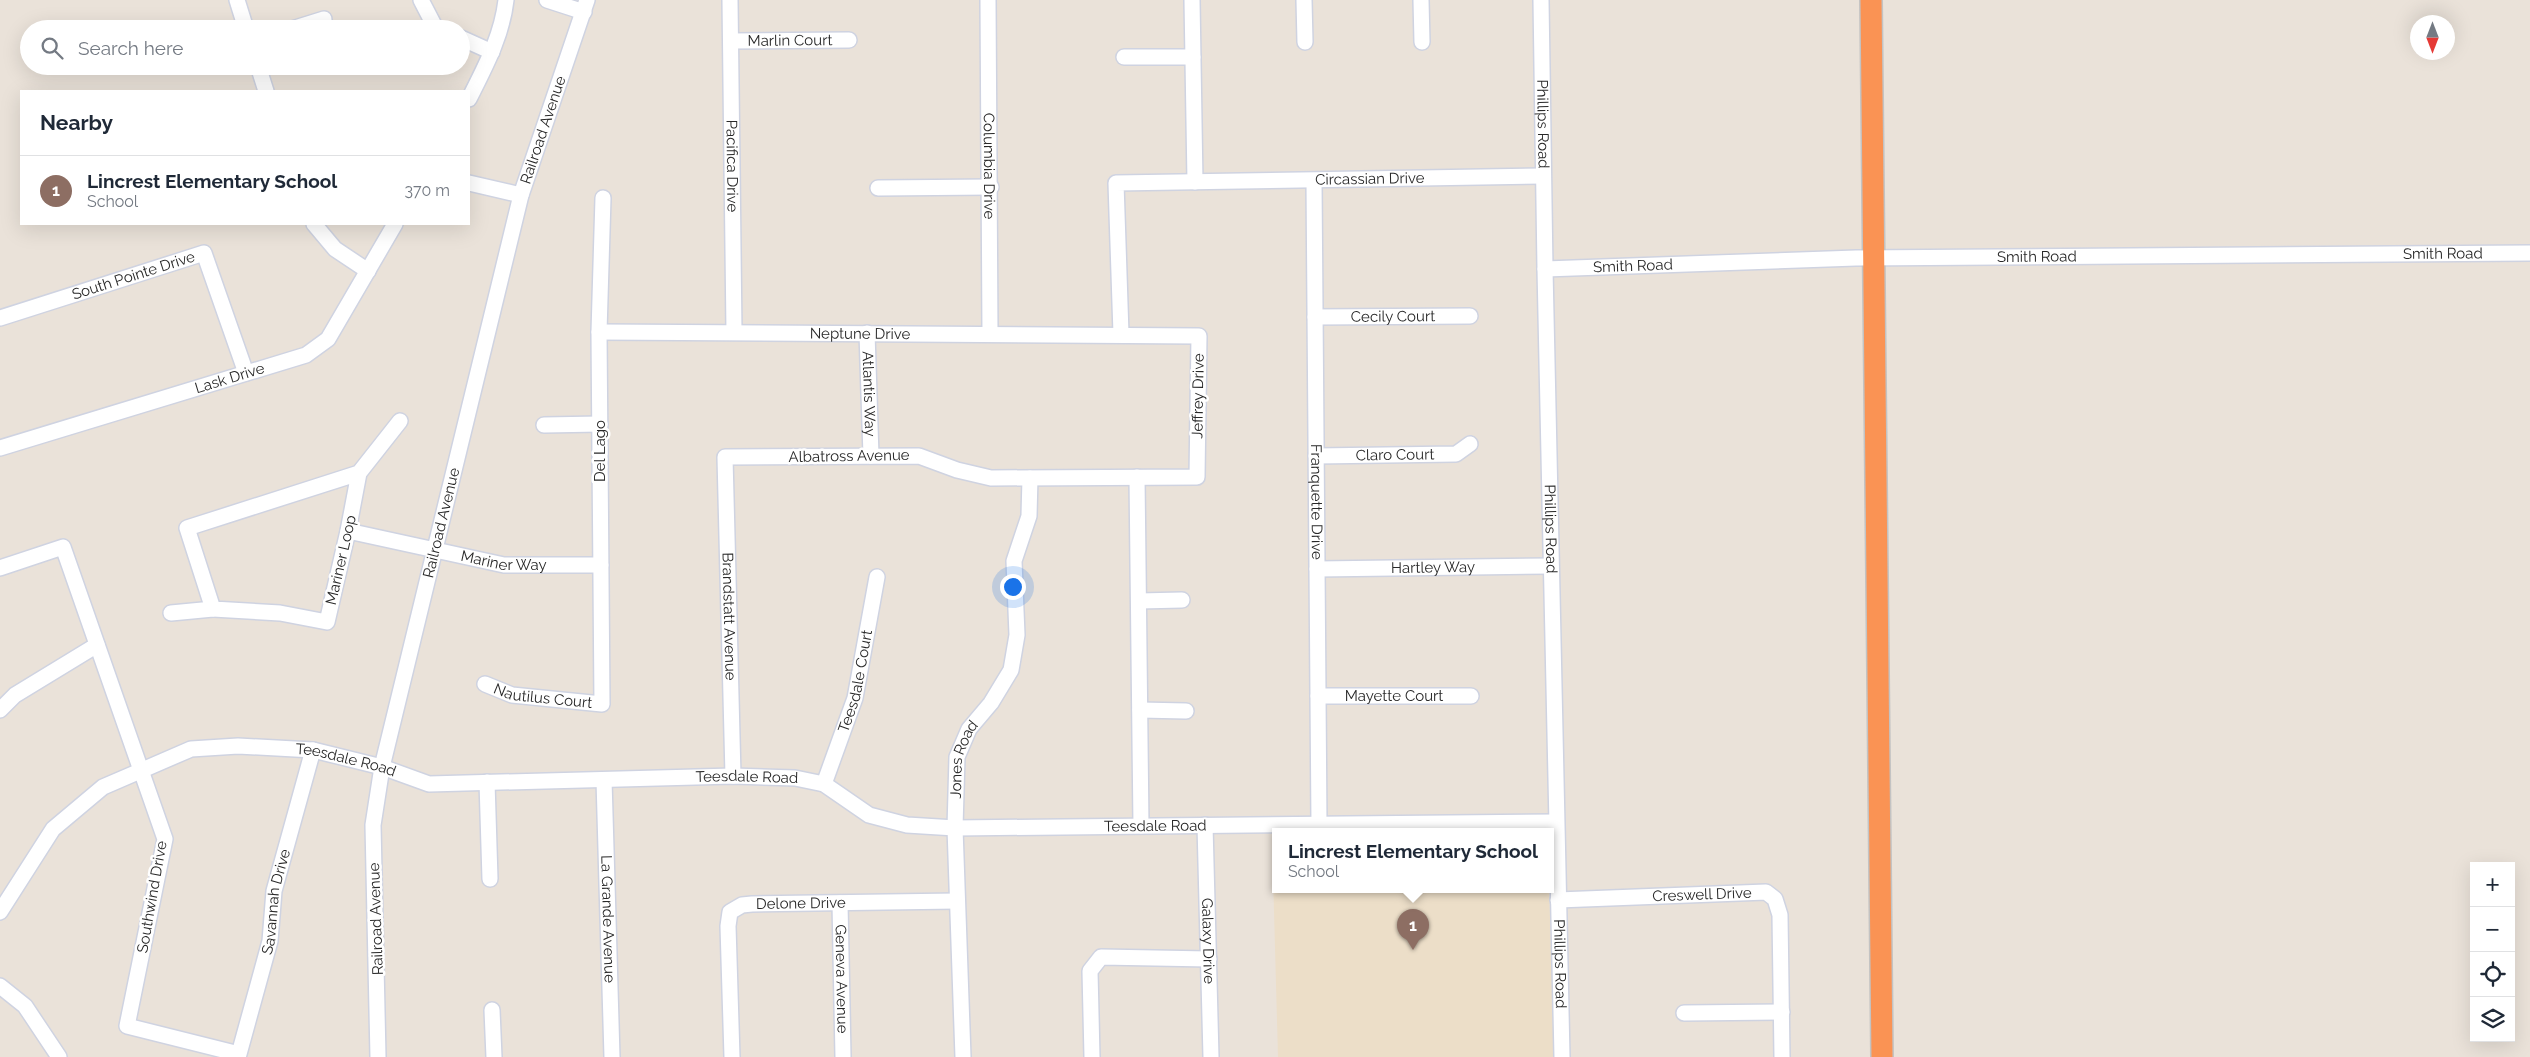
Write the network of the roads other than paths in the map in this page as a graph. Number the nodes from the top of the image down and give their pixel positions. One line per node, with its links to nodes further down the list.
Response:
1 (237, 0): 14 (street)
2 (421, 0): 16 (street)
3 (506, 0): 22 (street)
4 (547, 0): 12 (street)
5 (730, 0): 18 (street, Pacifica Drive)
6 (988, 0): 32 (street, Columbia Drive)
7 (1192, 0): 24 (street)
8 (1304, 0): 20 (street)
9 (1421, 0): 21 (street)
10 (1541, 0): 28 (street, Phillips Road)
11 (1871, 0): 39 (highway)
12 (586, 6): 34 (street, Railroad Avenue)
13 (324, 18): 15 (street)
14 (243, 20)
15 (318, 20)
16 (431, 20)
17 (849, 40): 18 (street, Marlin Court)
18 (731, 41): 46 (street, Pacifica Drive)
19 (470, 42): 22 (street)
20 (1305, 42)
21 (1422, 42)
22 (492, 52): 27 (street)
23 (1124, 57): 24 (street)
24 (1193, 57): 30 (street)
25 (261, 75): 26 (street)
26 (266, 90)
27 (470, 97)
28 (1544, 176): 29 (street, Circassian Drive); 40 (street, Phillips Road)
29 (1314, 180): 30 (street, Circassian Drive); 43 (street, Franquette Drive)
30 (1195, 182): 49 (street)
31 (470, 183): 34 (street)
32 (991, 187): 33 (street); 48 (street, Columbia Drive)
33 (878, 188)
34 (521, 195): 63 (street, Railroad Avenue)
35 (603, 198): 45 (street, Del Lago)
36 (315, 225): 41 (street)
37 (395, 225): 41 (street, Lask Drive)
38 (2530, 253): 39 (street, Smith Road)
39 (1872, 258): 40 (street, Smith Road); 115 (highway)
40 (1545, 269): 65 (street, Phillips Road)
41 (368, 271): 50 (street, Lask Drive)
42 (1470, 316): 43 (street, Cecily Court)
43 (1315, 317): 57 (street, Franquette Drive)
44 (0, 318): 50 (street, South Pointe Drive)
45 (599, 332): 46 (street, Neptune Drive); 52 (street, Del Lago)
46 (734, 332): 47 (street, Neptune Drive)
47 (867, 333): 48 (street, Neptune Drive); 56 (street, Atlantis Way)
48 (990, 333): 49 (street, Neptune Drive)
49 (1121, 334): 60 (street, Jeffrey Drive)
50 (246, 373): 55 (street, Lask Drive)
51 (400, 421): 59 (street, Mariner Loop)
52 (600, 424): 53 (street); 64 (street, Del Lago)
53 (544, 425)
54 (1470, 444): 57 (street, Claro Court)
55 (0, 448)
56 (871, 456): 58 (street, Albatross Avenue); 61 (street, Albatross Avenue)
57 (1316, 456): 67 (street, Franquette Drive)
58 (725, 457): 84 (street, Brandstatt Avenue)
59 (359, 473): 62 (street, Mariner Loop); 71 (street)
60 (1137, 477): 61 (street, Albatross Avenue); 70 (street)
61 (1030, 478): 92 (street, Jones Road)
62 (348, 531): 63 (street, Mariner Way); 71 (street, Mariner Loop)
63 (435, 550): 64 (street, Mariner Way); 82 (street, Railroad Avenue)
64 (601, 565): 77 (street, Del Lago)
65 (1551, 566): 67 (street, Hartley Way); 88 (street, Phillips Road)
66 (0, 568): 73 (street, Southwind Drive)
67 (1317, 569): 75 (street, Franquette Drive)
68 (876, 577): 87 (street, Teesdale Court)
69 (1182, 600): 70 (street)
70 (1138, 601): 79 (street)
71 (213, 609): 72 (street, Mariner Loop)
72 (171, 614)
73 (97, 645): 78 (street); 83 (street, Southwind Drive)
74 (485, 684): 77 (street, Nautilus Court)
75 (1318, 696): 76 (street, Mayette Court); 89 (street, Franquette Drive)
76 (1472, 696)
77 (602, 704)
78 (0, 710)
79 (1140, 710): 80 (street); 91 (street)
80 (1186, 711)
81 (313, 750): 82 (street, Teesdale Road); 83 (street, Teesdale Road); 103 (street, Savannah Drive)
82 (382, 767): 86 (street, Teesdale Road); 105 (street, Railroad Avenue)
83 (141, 770): 97 (street, Teesdale Road); 103 (street, Southwind Drive)
84 (733, 776): 85 (street, Teesdale Road); 87 (street, Teesdale Road)
85 (604, 780): 86 (street, Teesdale Road); 107 (street, La Grande Avenue)
86 (487, 782): 93 (street)
87 (824, 784): 92 (street, Teesdale Road)
88 (1556, 822): 89 (street, Teesdale Road); 94 (street, Phillips Road)
89 (1319, 824): 90 (street, Teesdale Road)
90 (1205, 825): 91 (street, Teesdale Road); 98 (street, Galaxy Drive)
91 (1141, 826): 92 (street, Teesdale Road)
92 (955, 828): 95 (street, Jones Road)
93 (490, 879)
94 (1558, 900): 101 (street, Creswell Drive); 113 (street, Phillips Road)
95 (957, 901): 96 (street, Delone Drive); 110 (street, Jones Road)
96 (840, 903): 108 (street, Delone Drive); 109 (street, Geneva Avenue)
97 (0, 912)
98 (1209, 958): 111 (street); 112 (street, Galaxy Drive)
99 (0, 986): 104 (street)
100 (492, 1010): 106 (street)
101 (1782, 1012): 102 (street); 114 (street, Creswell Drive)
102 (1684, 1013)
103 (239, 1054)
104 (59, 1057)
105 (378, 1057)
106 (494, 1057)
107 (612, 1057)
108 (732, 1057)
109 (843, 1057)
110 (963, 1057)
111 (1092, 1057)
112 (1211, 1057)
113 (1562, 1057)
114 (1782, 1057)
115 (1882, 1057)

